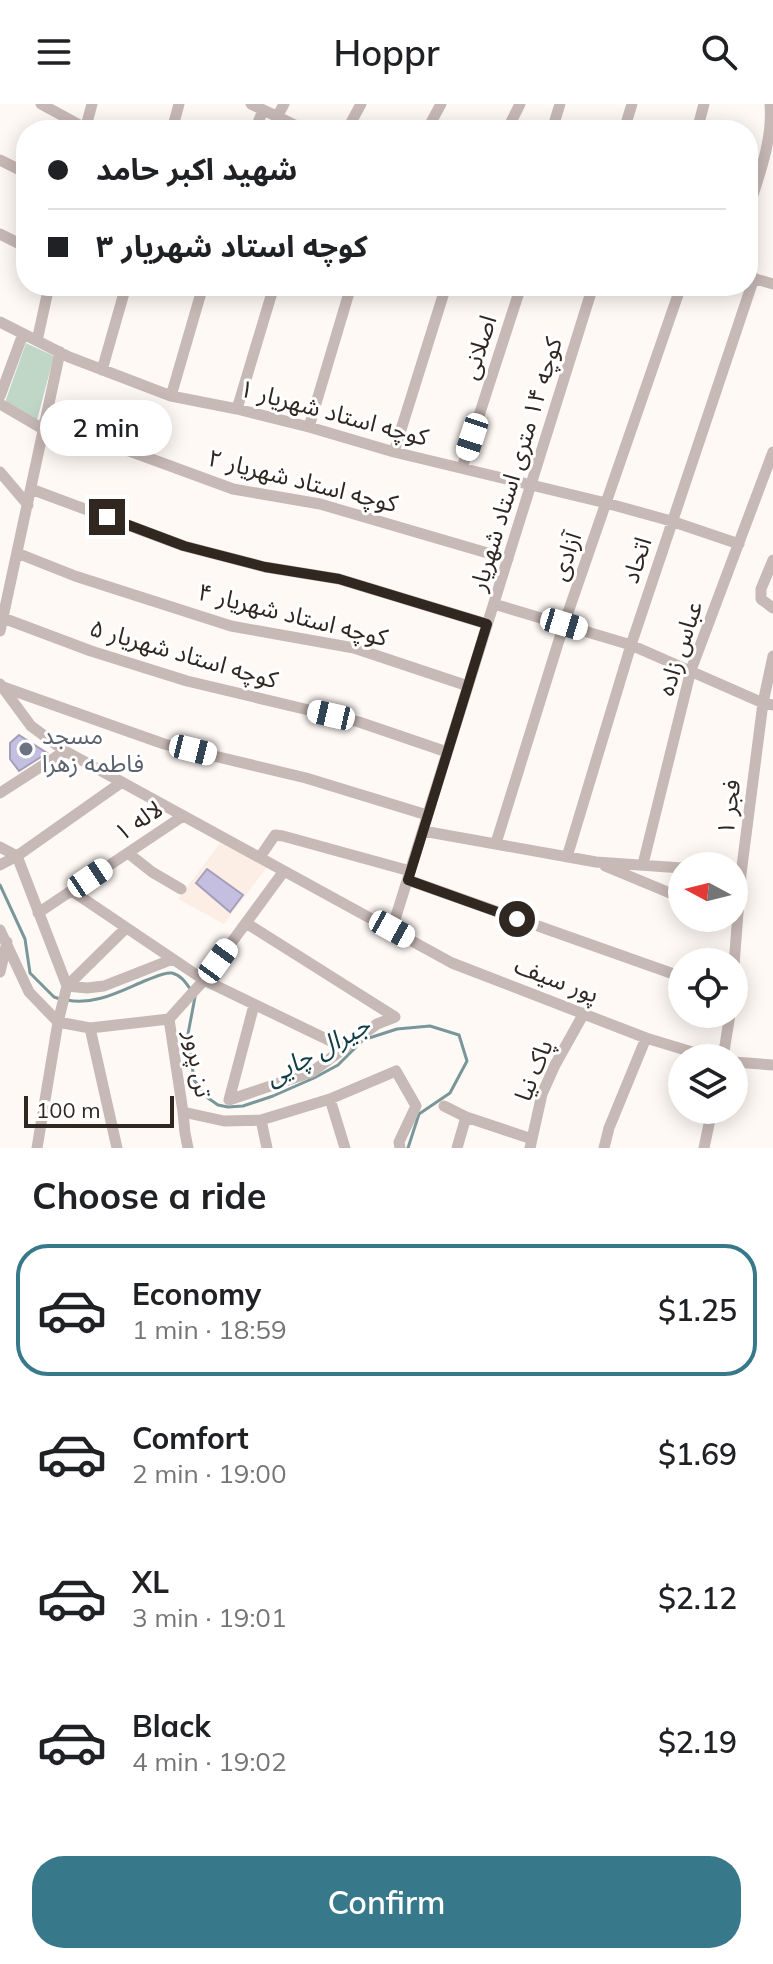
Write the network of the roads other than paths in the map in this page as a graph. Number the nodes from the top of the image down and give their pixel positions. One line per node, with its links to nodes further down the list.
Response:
1 (41, 104): 7 (street)
2 (251, 104): 5 (street)
3 (284, 104): 6 (street)
4 (770, 104): 10 (street)
5 (263, 110): 6 (street); 8 (street)
6 (277, 117): 9 (street)
7 (69, 120)
8 (259, 120)
9 (283, 120)
10 (772, 147): 11 (street)
11 (758, 184)
12 (47, 296): 24 (street)
13 (123, 296): 26 (street)
14 (200, 296): 28 (street)
15 (271, 296): 30 (street)
16 (348, 296): 32 (street)
17 (443, 296): 33 (street)
18 (518, 296): 35 (street, اصلانی)
19 (590, 296): 37 (street, کوچه ۱۴ متری استاد شهریار)
20 (678, 296): 39 (street, آزادی)
21 (745, 296): 41 (street, اتحاد)
22 (0, 322): 23 (street, کوچه استاد شهریار ۱)
23 (23, 334): 24 (street, کوچه استاد شهریار ۱); 27 (street)
24 (37, 341): 25 (street, کوچه استاد شهریار ۱)
25 (60, 352): 26 (street, کوچه استاد شهریار ۱); 31 (street)
26 (102, 370): 28 (street, کوچه استاد شهریار ۱)
27 (0, 396)
28 (171, 396): 30 (street, کوچه استاد شهریار ۱)
29 (0, 404): 31 (street, کوچه استاد شهریار ۲)
30 (237, 409): 32 (street, کوچه استاد شهریار ۱)
31 (44, 424): 38 (street); 44 (street, کوچه استاد شهریار ۲)
32 (309, 427): 33 (street, کوچه استاد شهریار ۱)
33 (394, 452): 35 (street, کوچه استاد شهریار ۱)
34 (773, 452): 42 (street, عباس زاده)
35 (462, 468): 37 (street, کوچه استاد شهریار ۱)
36 (0, 472): 40 (street)
37 (531, 484): 39 (street, کوچه استاد شهریار ۱); 44 (street, کوچه ۱۴ متری استاد شهریار)
38 (31, 489): 40 (street); 49 (street)
39 (606, 503): 41 (street, کوچه استاد شهریار ۱); 50 (street, آزادی)
40 (28, 505): 43 (street)
41 (671, 521): 42 (street, کوچه استاد شهریار ۱); 52 (street, اتحاد)
42 (739, 544): 54 (street, عباس زاده)
43 (17, 553): 46 (street); 56 (street, کوچه استاد شهریار ۴)
44 (508, 559): 47 (street, کوچه ۱۴ متری استاد شهریار)
45 (773, 560): 48 (street)
46 (3, 598): 51 (street)
47 (494, 604): 49 (street, کوچه ۱۴ متری استاد شهریار); 50 (street)
48 (773, 608)
49 (487, 624): 56 (street, کوچه ۱۴ متری استاد شهریار)
50 (564, 624): 52 (street); 65 (street, آزادی)
51 (2, 625): 59 (street, کوچه استاد شهریار ۵)
52 (631, 645): 54 (street); 71 (street, اتحاد)
53 (773, 656): 57 (street, فجر ۱)
54 (691, 670): 57 (street); 73 (street, عباس زاده)
55 (1, 685): 58 (street, پور سیف); 62 (street)
56 (468, 686): 59 (street, کوچه ۱۴ متری استاد شهریار)
57 (768, 704): 67 (street, فجر ۱)
58 (65, 751): 60 (street, پور سیف); 61 (street)
59 (447, 752): 62 (street, کوچه ۱۴ متری استاد شهریار)
60 (122, 782): 63 (street, پور سیف); 69 (street)
61 (0, 793)
62 (427, 815): 64 (street, کوچه ۱۴ متری استاد شهریار)
63 (183, 816): 68 (street, لاله ۱); 70 (street, پور سیف)
64 (423, 831): 65 (street); 77 (street, کوچه ۱۴ متری استاد شهریار)
65 (496, 843): 71 (street)
66 (0, 847): 69 (street)
67 (742, 852)
68 (128, 853): 78 (street); 79 (street, لاله ۱)
69 (17, 856): 74 (street); 81 (street)
70 (260, 857): 76 (street, پور سیف); 77 (street)
71 (567, 857): 72 (street)
72 (596, 862): 73 (street); 80 (street)
73 (643, 864): 75 (street)
74 (0, 865)
75 (668, 867)
76 (284, 871): 82 (street); 84 (street, پور سیف)
77 (409, 875): 84 (street, کوچه ۱۴ متری استاد شهریار); 89 (street)
78 (181, 889)
79 (72, 891): 81 (street, لاله ۱); 83 (street)
80 (668, 892)
81 (38, 913): 91 (street)
82 (246, 923): 90 (street); 99 (street)
83 (126, 928): 87 (street); 91 (street)
84 (392, 929): 93 (street, پور سیف)
85 (0, 930): 86 (street)
86 (7, 942): 88 (street); 95 (street)
87 (173, 959): 90 (street); 91 (street)
88 (0, 972)
89 (668, 972)
90 (204, 980): 92 (street); 94 (street)
91 (66, 987): 95 (street)
92 (254, 1005): 99 (street); 99 (street)
93 (584, 1013): 97 (street, پور سیف); 108 (street, پاک نیا)
94 (169, 1019): 96 (street, تن پرور); 104 (street, تن پرور)
95 (58, 1022): 96 (street, تن پرور); 109 (street)
96 (90, 1028): 110 (street)
97 (646, 1038): 98 (street, پور سیف); 116 (street)
98 (668, 1045)
99 (345, 1048)
100 (748, 1063): 101 (street)
101 (773, 1065)
102 (330, 1099): 106 (street, تن پرور); 113 (street); 114 (street, تن پرور)
103 (444, 1106): 105 (street)
104 (183, 1112): 106 (street, تن پرور); 111 (street)
105 (466, 1117): 108 (street); 115 (street)
106 (261, 1120): 112 (street)
107 (709, 1124): 117 (street)
108 (531, 1144)
109 (37, 1148)
110 (117, 1148)
111 (188, 1148)
112 (267, 1148)
113 (345, 1148)
114 (400, 1148)
115 (457, 1148)
116 (604, 1148)
117 (704, 1148)

